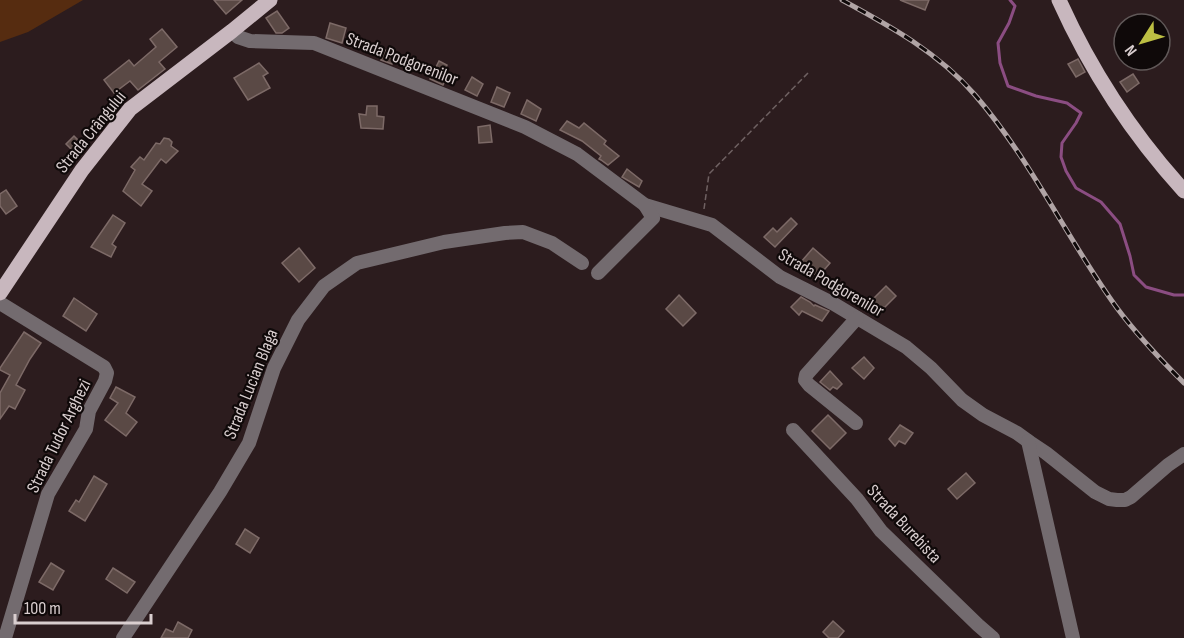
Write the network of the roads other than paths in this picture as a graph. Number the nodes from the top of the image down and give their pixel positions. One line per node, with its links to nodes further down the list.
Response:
1 (270, 0): 3 (main road, Strada Crângului)
2 (1059, 0): 4 (main road)
3 (232, 31): 5 (street, Strada Podgorenilor); 8 (main road, Strada Crângului)
4 (1184, 192)
5 (645, 205): 7 (street); 10 (street, Strada Podgorenilor)
6 (582, 263): 16 (street, Strada Lucian Blaga)
7 (598, 273)
8 (0, 293)
9 (0, 303): 15 (street, Strada Tudor Arghezi)
10 (857, 318): 11 (street); 13 (street, Strada Podgorenilor)
11 (856, 423)
12 (793, 430): 17 (street, Strada Burebista)
13 (1028, 441): 14 (street, Strada Podgorenilor); 18 (street)
14 (1184, 454)
15 (4, 638)
16 (123, 638)
17 (993, 638)
18 (1073, 638)

